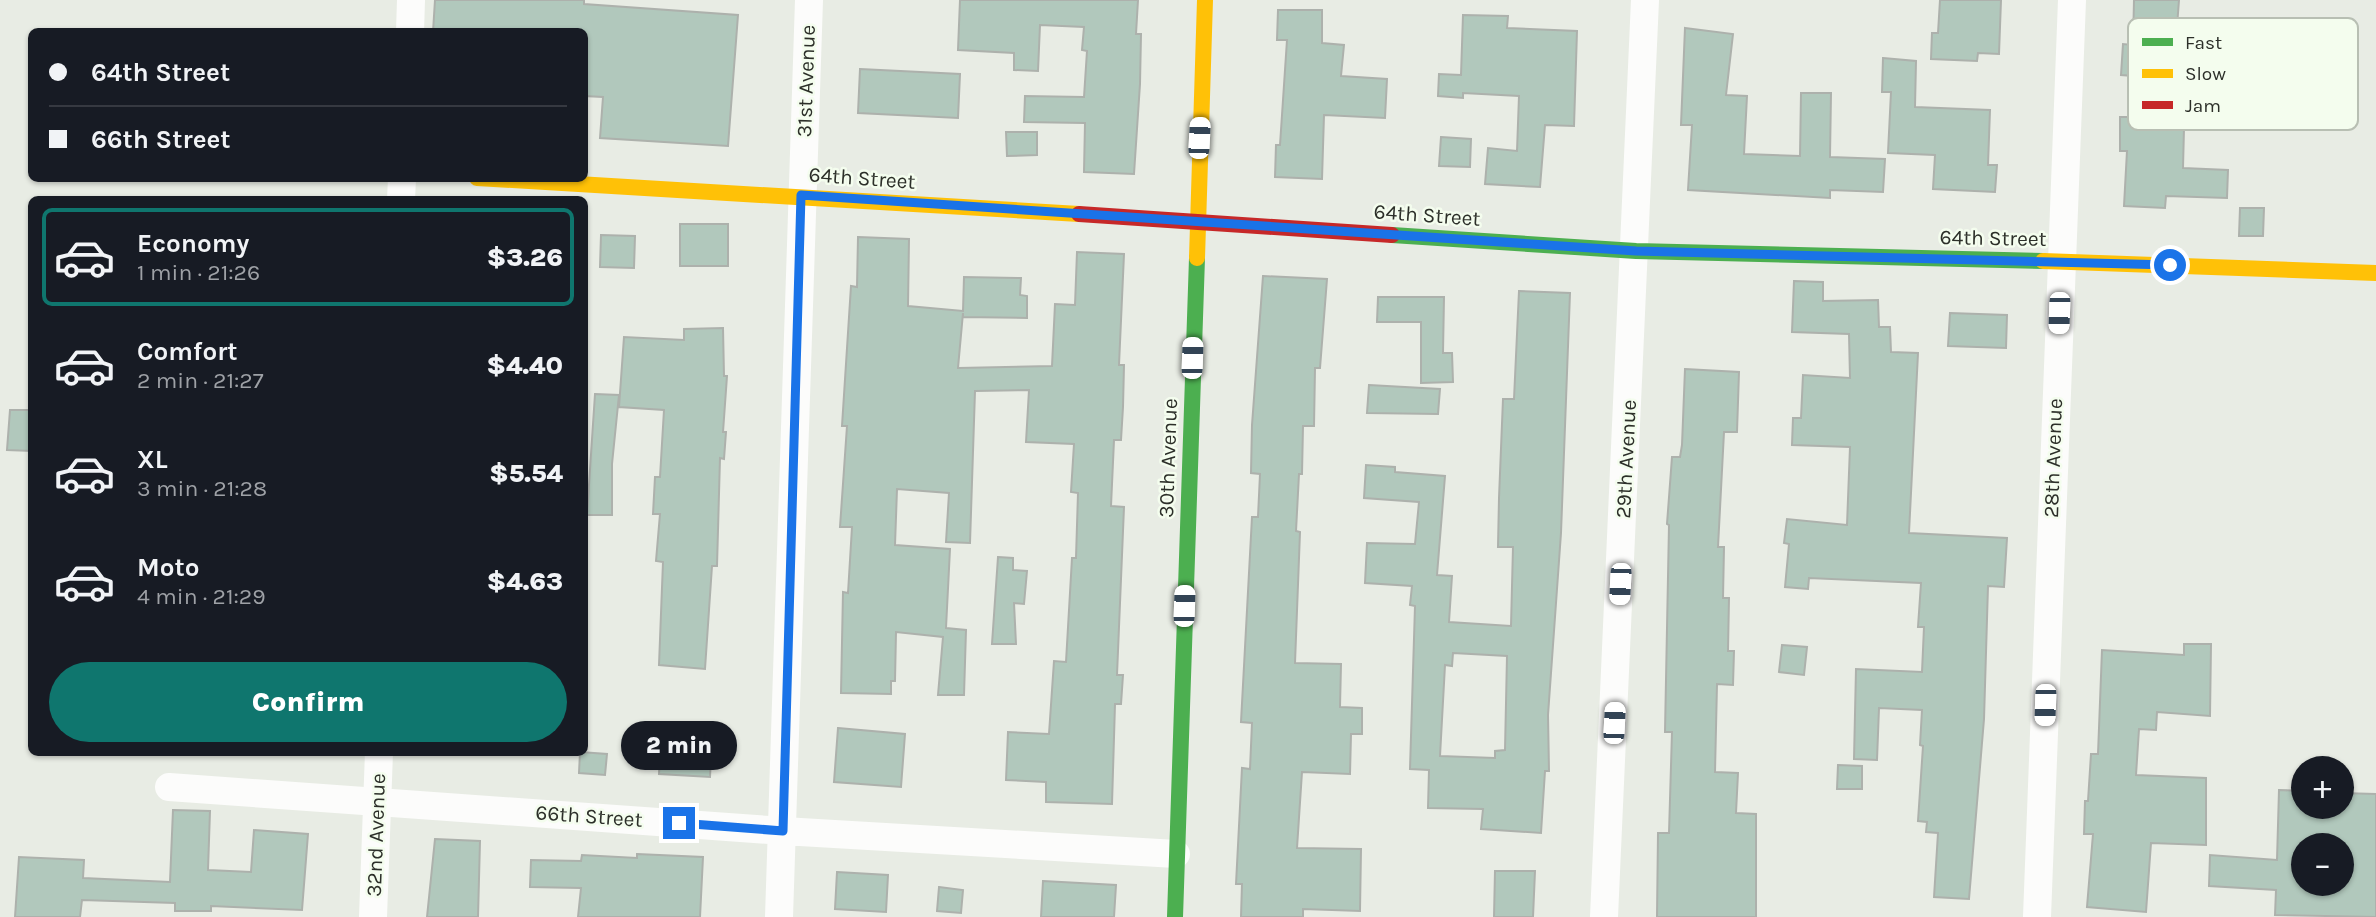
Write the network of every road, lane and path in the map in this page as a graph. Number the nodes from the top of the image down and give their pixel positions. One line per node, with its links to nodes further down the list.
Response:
1 (411, 0): 6 (street)
2 (809, 0): 8 (street, 31st Avenue)
3 (1205, 0): 9 (street, 30th Avenue)
4 (1645, 0): 10 (street, 29th Avenue)
5 (2072, 0): 11 (street, 28th Avenue)
6 (410, 28)
7 (553, 182): 8 (street, 64th Street)
8 (801, 195): 9 (street, 64th Street); 16 (street, 31st Avenue)
9 (1196, 220): 10 (street, 64th Street); 17 (street, 30th Avenue)
10 (1636, 251): 11 (street, 64th Street); 21 (street, 29th Avenue)
11 (2060, 261): 12 (street, 64th Street); 22 (street, 28th Avenue)
12 (2376, 273)
13 (379, 756): 15 (street, 32nd Avenue)
14 (169, 787): 15 (street, 66th Street)
15 (377, 800): 16 (street, 66th Street); 18 (street, 32nd Avenue)
16 (783, 831): 17 (street, 66th Street); 19 (street, 31st Avenue)
17 (1176, 854): 20 (street, 30th Avenue)
18 (373, 917)
19 (779, 917)
20 (1175, 917)
21 (1604, 917)
22 (2037, 917)

